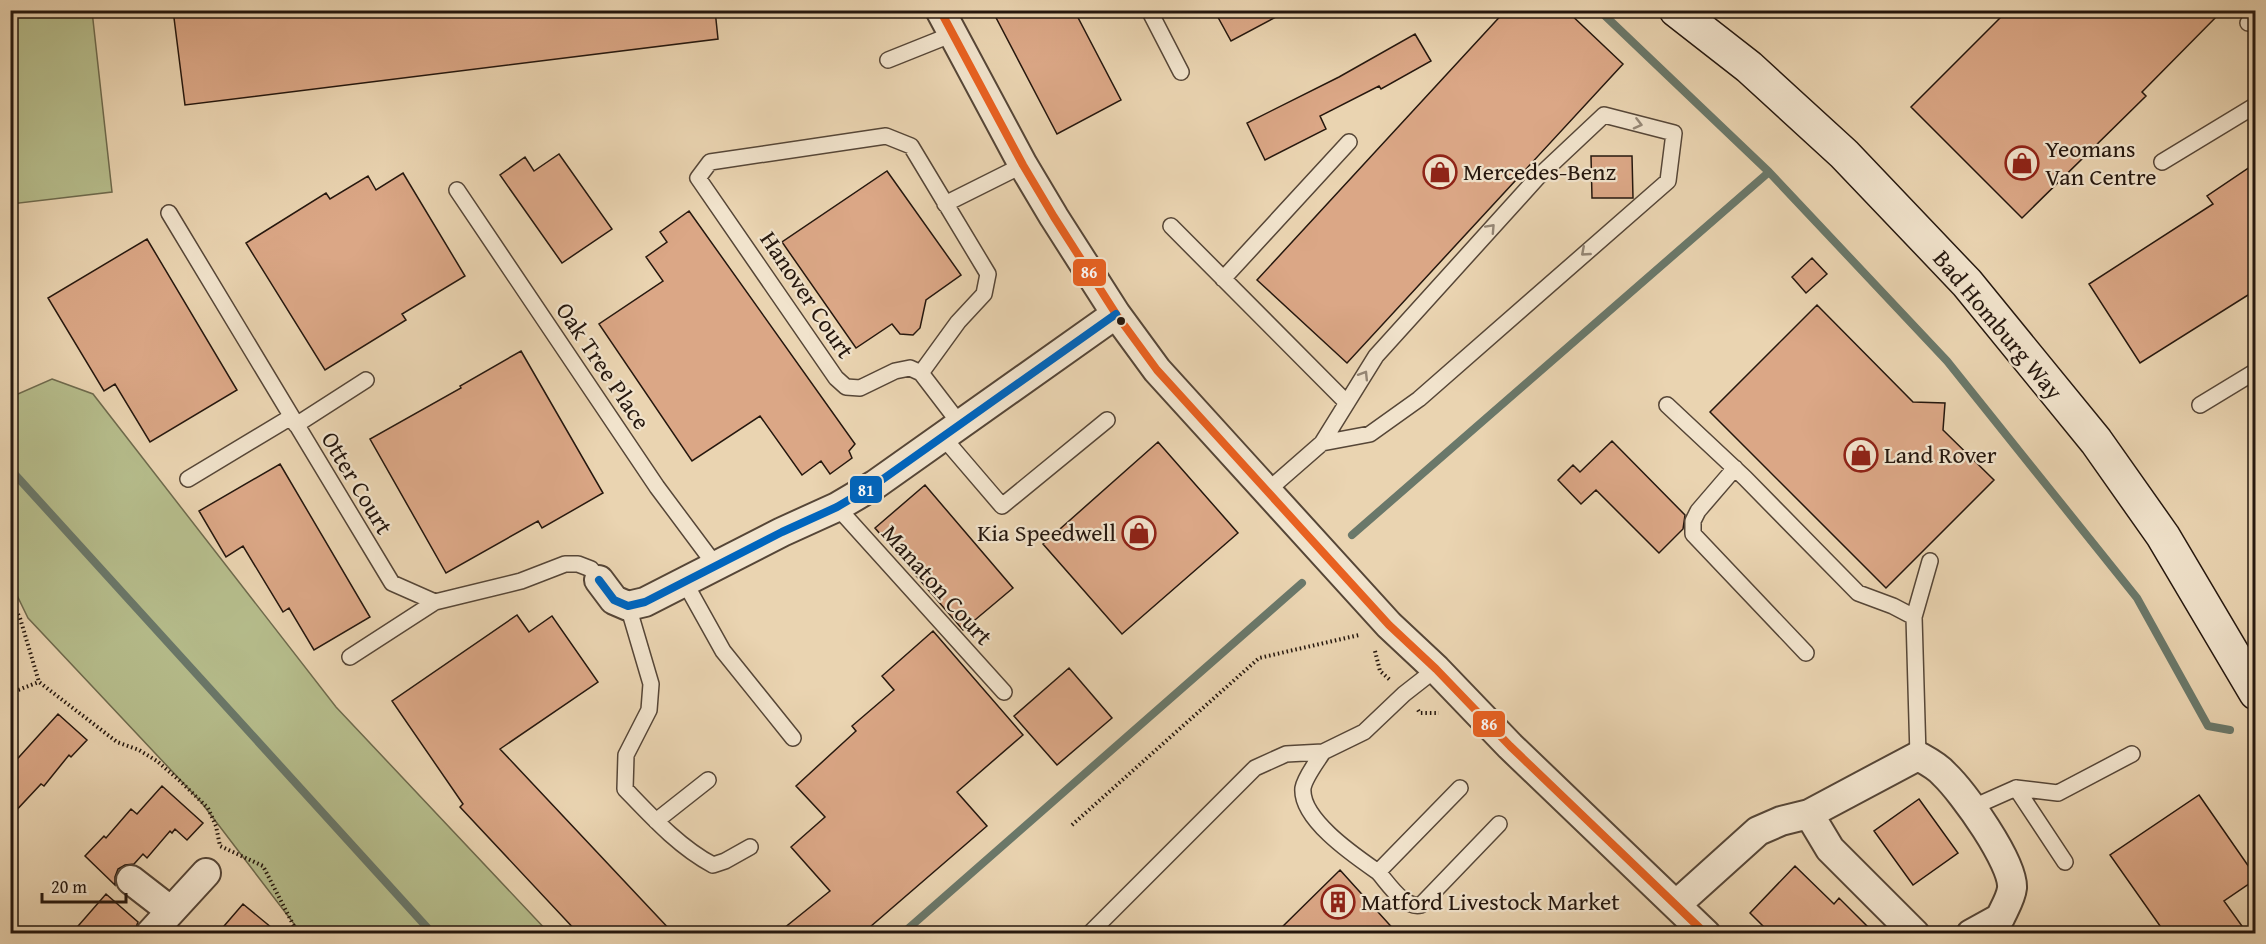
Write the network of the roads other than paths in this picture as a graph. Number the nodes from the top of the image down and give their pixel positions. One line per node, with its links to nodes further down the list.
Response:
1 (1149, 10): 5 (lane)
2 (1676, 10): 41 (main road, Bad Homburg Way)
3 (946, 22): 4 (lane); 9 (street)
4 (888, 60)
5 (1181, 72)
6 (2256, 105): 8 (lane)
7 (1349, 142): 14 (lane)
8 (2162, 162)
9 (1023, 165): 11 (lane); 15 (street)
10 (457, 190): 31 (lane, Oak Tree Place)
11 (945, 204): 17 (lane); 17 (lane, Hanover Court)
12 (169, 213): 23 (lane, Otter Court)
13 (1171, 226): 14 (lane)
14 (1223, 279): 19 (lane)
15 (1116, 314): 24 (street); 28 (street)
16 (2256, 370): 21 (lane)
17 (921, 373): 24 (lane)
18 (366, 380): 23 (lane)
19 (1347, 403): 25 (lane); 25 (lane, one-way to 25)
20 (1667, 405): 26 (lane)
21 (2200, 405)
22 (1107, 420): 24 (lane)
23 (294, 421): 27 (lane); 34 (lane, Otter Court)
24 (951, 430): 29 (street)
25 (1322, 443): 28 (lane)
26 (1735, 468): 36 (lane); 37 (lane)
27 (188, 479)
28 (1267, 491): 39 (street)
29 (837, 507): 31 (street); 40 (lane, Manaton Court)
30 (1930, 561): 36 (lane)
31 (716, 566): 33 (street)
32 (599, 580): 34 (lane); 35 (street)
33 (684, 581): 35 (street); 42 (lane)
34 (435, 602): 38 (lane)
35 (628, 606): 51 (lane)
36 (1914, 617): 45 (lane)
37 (1806, 652)
38 (350, 657)
39 (1436, 669): 43 (lane); 58 (street)
40 (1004, 692)
41 (2256, 693)
42 (793, 738)
43 (1323, 752): 55 (lane); 61 (lane)
44 (2132, 754): 48 (lane)
45 (1918, 756): 49 (street); 50 (street)
46 (708, 780): 51 (lane)
47 (1460, 788): 55 (lane)
48 (2016, 788): 49 (lane); 54 (lane)
49 (1971, 808): 64 (street)
50 (1809, 814): 58 (street); 63 (street)
51 (657, 821): 53 (lane)
52 (1499, 824): 55 (lane)
53 (750, 847)
54 (2065, 862)
55 (1378, 872)
56 (206, 873): 59 (street)
57 (131, 880): 59 (street)
58 (1677, 904): 62 (street)
59 (171, 911): 60 (street)
60 (150, 933)
61 (1089, 933)
62 (1706, 933)
63 (1915, 933)
64 (1971, 933)

